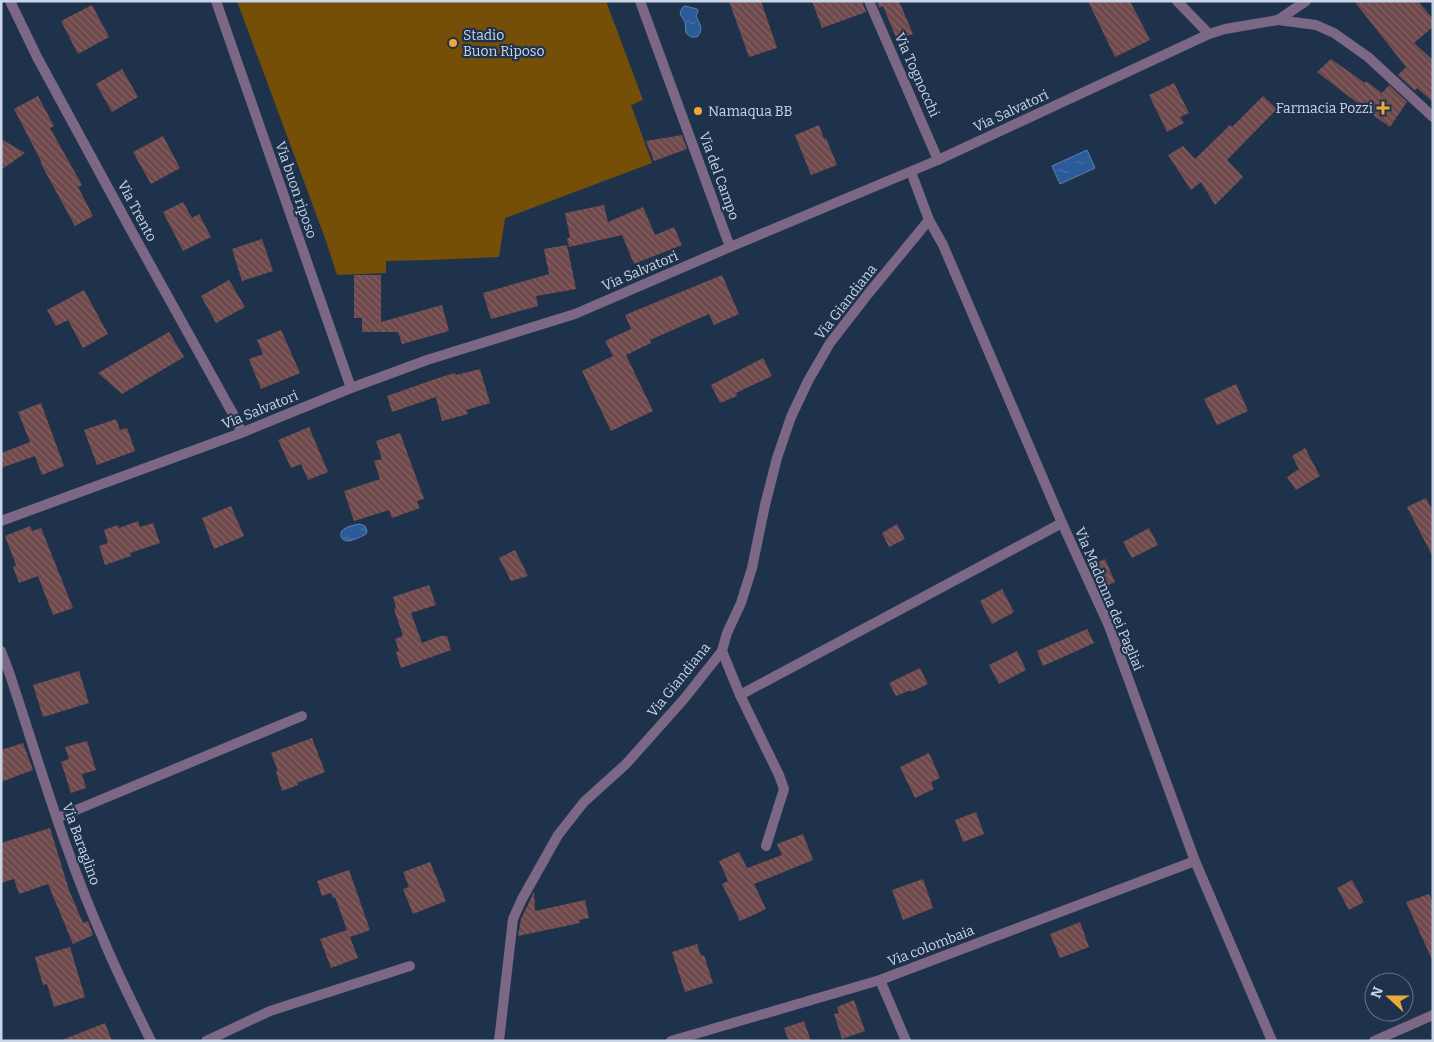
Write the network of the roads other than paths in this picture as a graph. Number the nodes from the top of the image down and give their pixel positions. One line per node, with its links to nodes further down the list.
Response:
1 (10, 1): 15 (street, Via Trento)
2 (216, 1): 14 (street, Via buon riposo)
3 (640, 1): 13 (street, Via del Campo)
4 (870, 1): 10 (street, Via Tognocchi)
5 (1177, 1): 8 (street)
6 (1306, 1): 7 (street)
7 (1278, 20): 8 (street, Via Salvatori); 9 (street)
8 (1209, 34): 10 (street, Via Salvatori)
9 (1433, 117)
10 (938, 160): 11 (street, Via Salvatori)
11 (911, 172): 12 (street, Via Madonna dei Pagliai); 13 (street, Via Salvatori)
12 (929, 220): 17 (street, Via Madonna dei Pagliai); 18 (street, Via Giandiana)
13 (730, 247): 14 (street, Via Salvatori)
14 (351, 388): 15 (street, Via Salvatori)
15 (241, 433): 16 (street, Via Salvatori)
16 (1, 521)
17 (1062, 523): 20 (street); 24 (street, Via Madonna dei Pagliai)
18 (722, 650): 20 (street); 30 (street, Via Giandiana)
19 (1, 651): 22 (street, Via Baraglino)
20 (740, 696): 23 (street)
21 (302, 716): 22 (street)
22 (57, 818): 28 (street, Via Baraglino)
23 (766, 846)
24 (1195, 861): 26 (street, Via colombaia); 33 (street, Via Madonna dei Pagliai)
25 (410, 966): 29 (street)
26 (880, 980): 31 (street, Via colombaia); 32 (street)
27 (1433, 1015): 34 (street)
28 (151, 1041)
29 (206, 1041)
30 (499, 1041)
31 (671, 1041)
32 (906, 1041)
33 (1272, 1041)
34 (1374, 1041)

